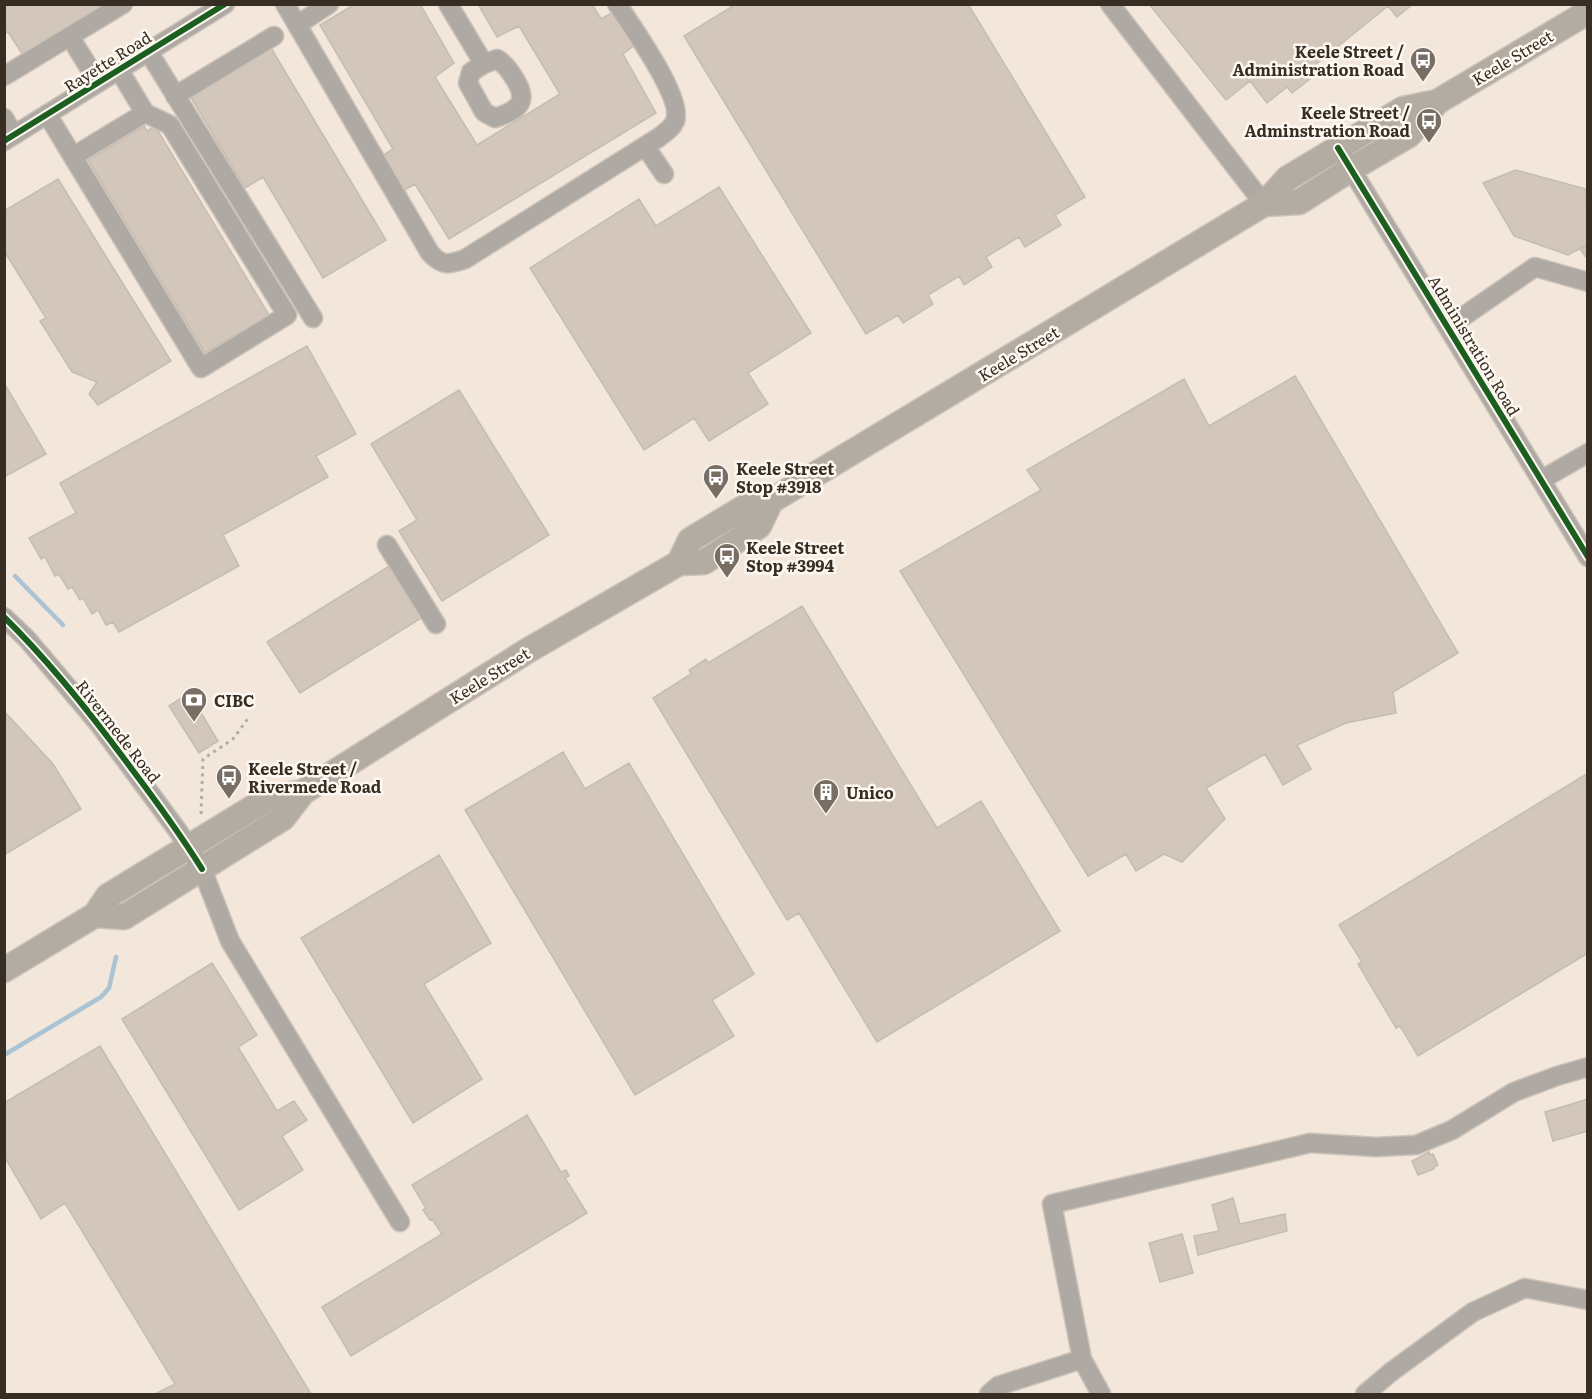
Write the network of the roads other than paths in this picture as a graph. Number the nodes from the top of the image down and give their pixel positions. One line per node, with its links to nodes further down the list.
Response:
1 (123, 4): 12 (street)
2 (225, 4): 8 (street, Rayette Road)
3 (285, 4): 10 (street)
4 (329, 4): 10 (street)
5 (448, 4): 14 (street)
6 (618, 4): 24 (street)
7 (1110, 4): 29 (street)
8 (199, 11): 13 (street, Rayette Road)
9 (1587, 12): 19 (main road, Keele Street)
10 (297, 25): 24 (street)
11 (274, 36): 18 (street)
12 (70, 37): 16 (street); 17 (street)
13 (148, 51): 15 (street, Rayette Road); 18 (street)
14 (484, 64)
15 (119, 70): 17 (street, Rayette Road); 20 (street)
16 (4, 76)
17 (98, 82): 21 (street, Rayette Road)
18 (175, 96): 31 (street)
19 (1437, 102): 25 (main road, Keele Street); 27 (main road, Keele Street)
20 (145, 113): 26 (street); 26 (street)
21 (47, 114): 23 (street, Rayette Road); 26 (street)
22 (4, 118): 23 (street)
23 (9, 138)
24 (645, 146): 28 (street)
25 (1338, 148): 27 (street, Administration Road); 29 (main road, Keele Street)
26 (74, 156)
27 (1351, 169): 29 (main road, Keele Street); 32 (street, Administration Road)
28 (664, 174)
29 (1264, 204): 39 (main road, Keele Street)
30 (1587, 282): 32 (street)
31 (312, 318)
32 (1448, 327): 34 (street, Administration Road)
33 (1587, 453): 34 (street)
34 (1541, 480): 36 (street, Administration Road)
35 (387, 544): 38 (street)
36 (1587, 557)
37 (4, 617): 40 (street, Rivermede Road)
38 (436, 624)
39 (303, 792): 40 (main road, Keele Street); 41 (main road, Keele Street)
40 (189, 848): 41 (street, Rivermede Road); 42 (main road, Keele Street)
41 (202, 869): 42 (main road, Keele Street); 45 (street, Rivermede Road)
42 (95, 915): 43 (main road, Keele Street)
43 (4, 970)
44 (1587, 1067): 47 (street)
45 (400, 1222)
46 (1587, 1300): 50 (street)
47 (1082, 1359): 48 (street); 49 (street)
48 (989, 1395)
49 (1101, 1395)
50 (1365, 1395)

